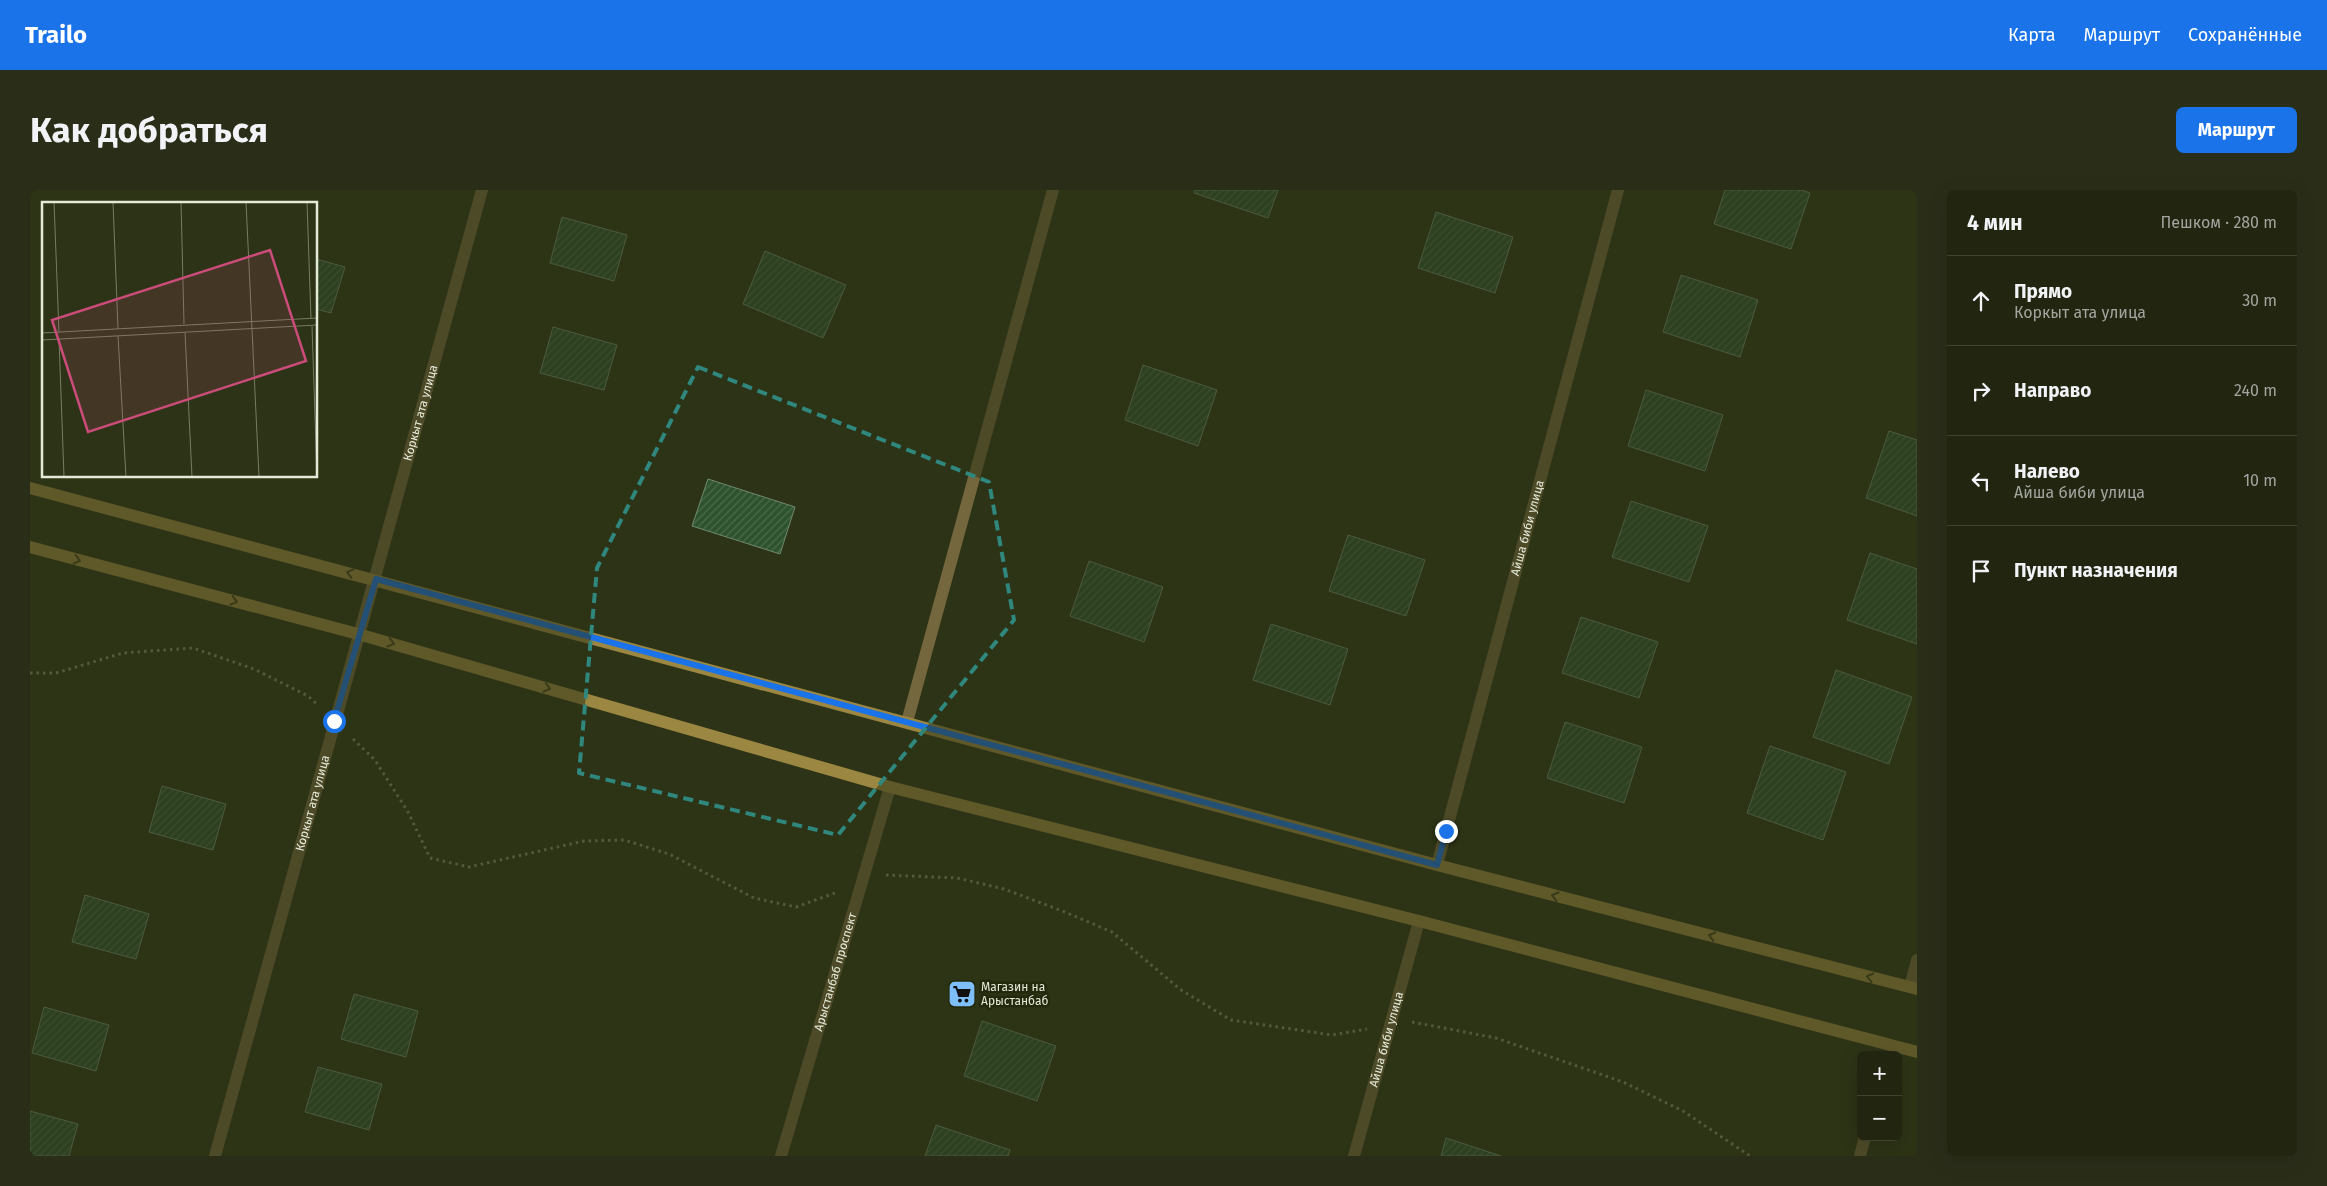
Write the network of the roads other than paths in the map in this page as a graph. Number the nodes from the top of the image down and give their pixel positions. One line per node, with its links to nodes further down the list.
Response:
1 (482, 190): 6 (street, Коркыт ата улица)
2 (1053, 190): 8 (street)
3 (1618, 190): 10 (street, Айша биби улица)
4 (30, 488): 6 (street, one-way to 4)
5 (30, 547): 7 (street, one-way to 7)
6 (376, 579): 7 (street, Коркыт ата улица); 8 (street)
7 (358, 634): 9 (street, one-way to 9); 17 (street, Коркыт ата улица)
8 (907, 722): 10 (street)
9 (890, 787): 11 (street); 18 (street, Арыстанбаб проспект)
10 (1437, 865): 13 (street, one-way to 10)
11 (1419, 922): 14 (street); 19 (street, Айша биби улица)
12 (1917, 960): 13 (street)
13 (1913, 988)
14 (1890, 1050): 15 (street)
15 (1917, 1052)
16 (1864, 1141): 20 (street)
17 (215, 1156)
18 (781, 1156)
19 (1354, 1156)
20 (1860, 1156)

